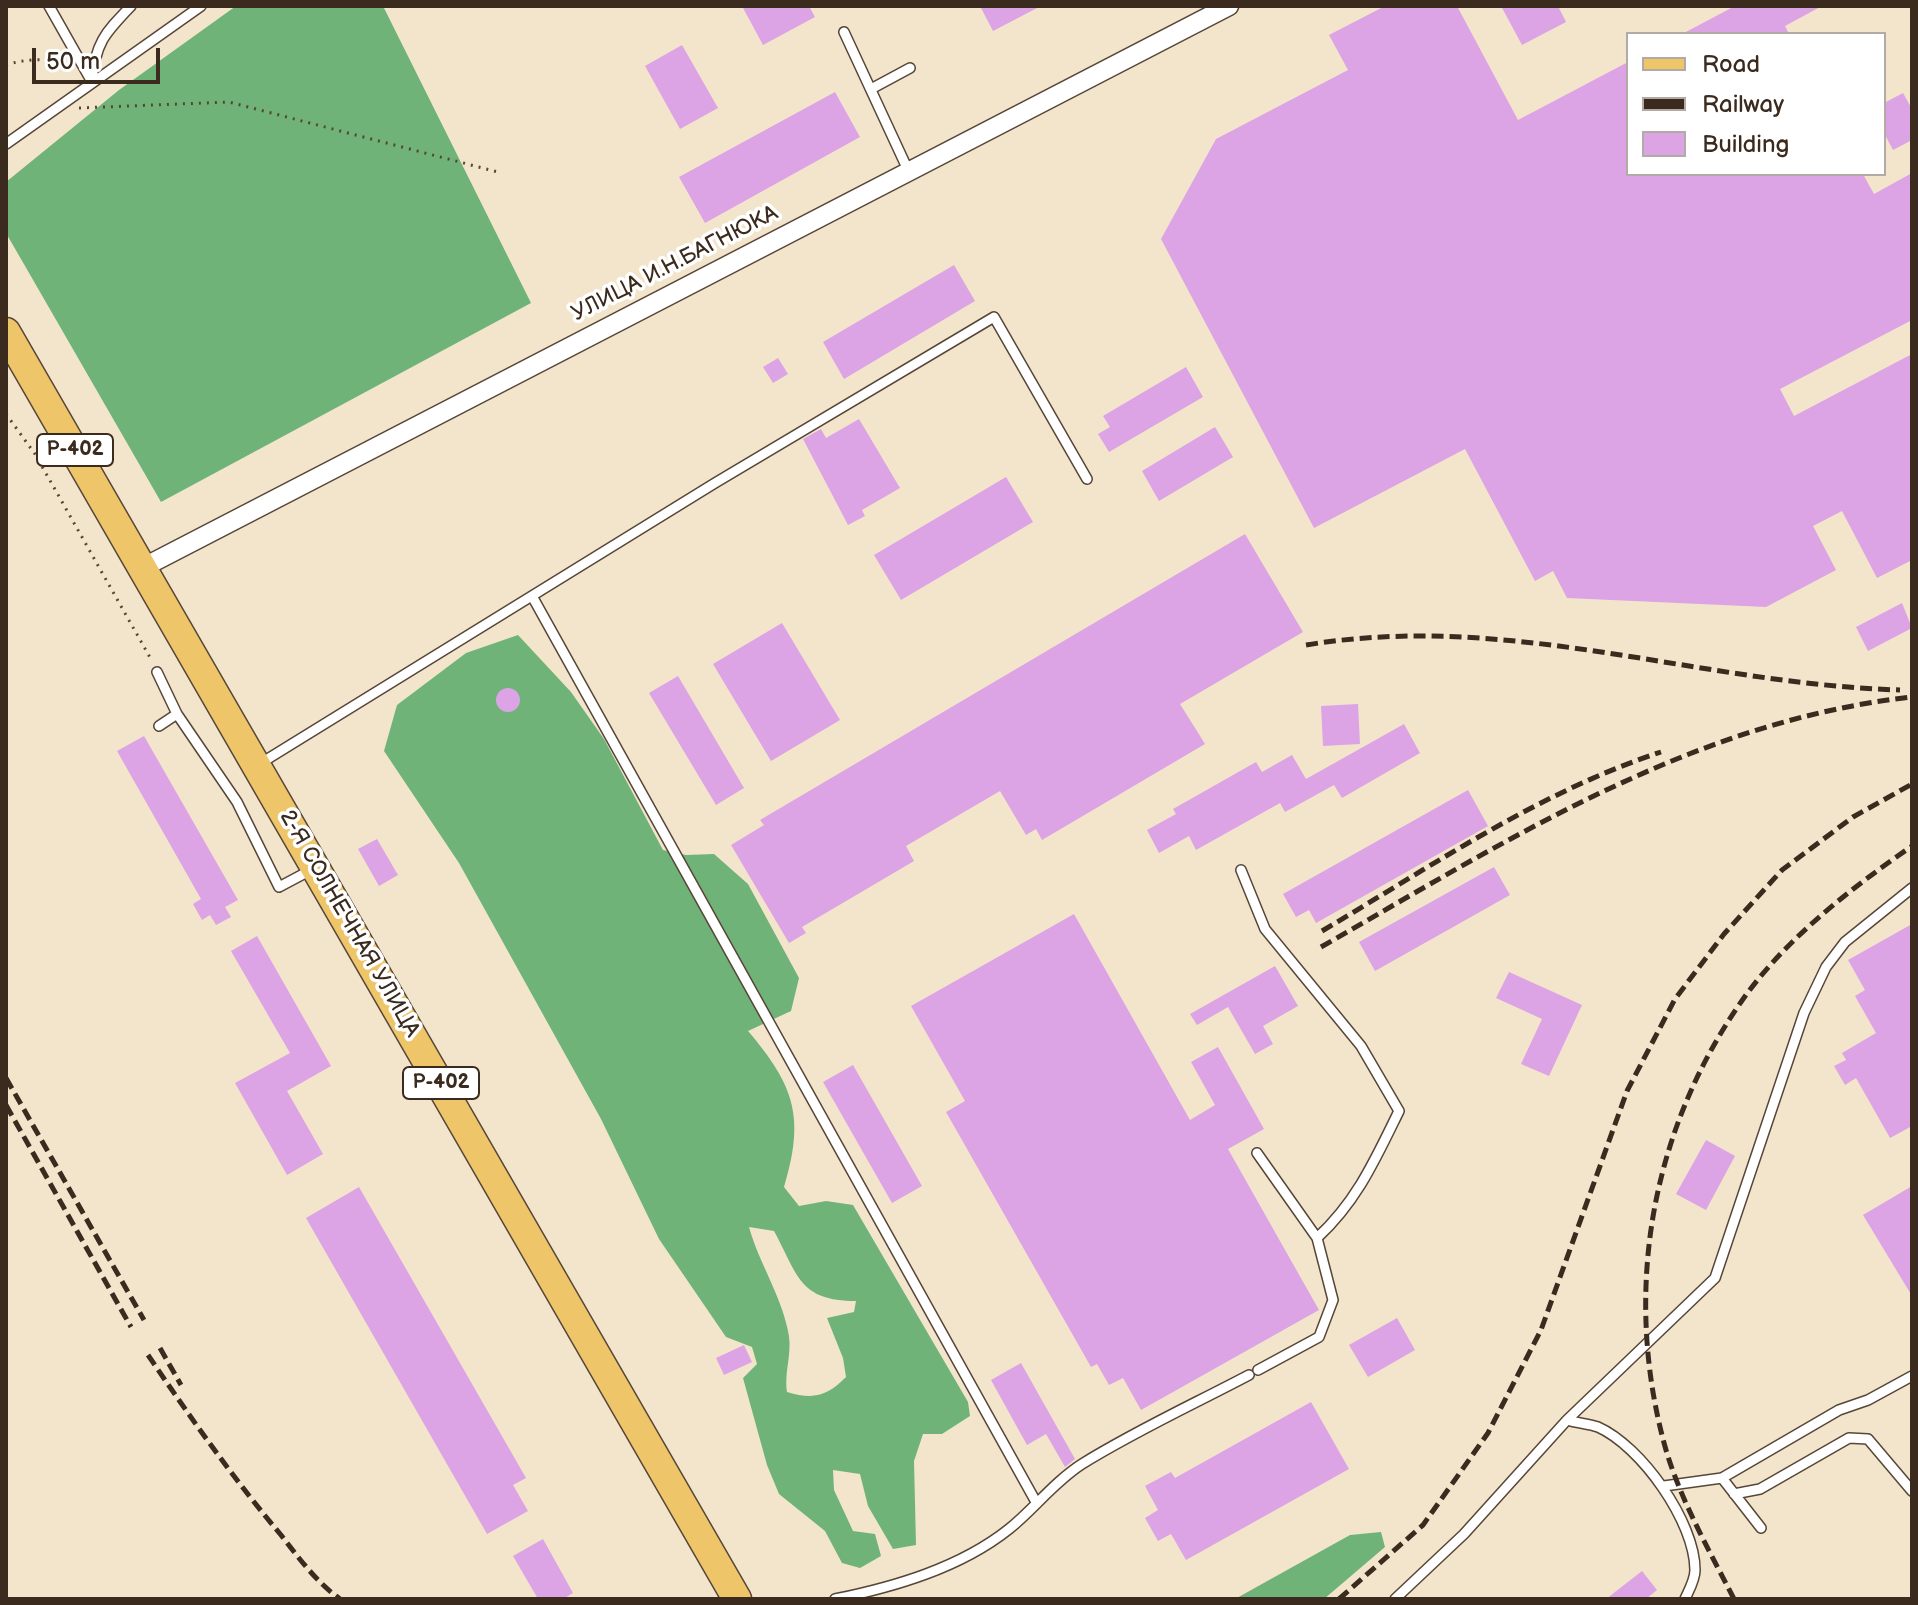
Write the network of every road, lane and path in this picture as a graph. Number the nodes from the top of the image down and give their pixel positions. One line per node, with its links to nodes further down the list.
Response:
1 (49, 6): 8 (lane)
2 (131, 6): 8 (lane)
3 (201, 6): 8 (lane)
4 (1229, 6): 12 (street, УЛИЦА И.Н.БАГНЮКА)
5 (844, 32): 9 (lane)
6 (6, 65): 8 (path)
7 (910, 68): 9 (lane)
8 (92, 82): 10 (lane)
9 (871, 89): 12 (lane)
10 (55, 109): 11 (lane); 13 (path)
11 (6, 144)
12 (908, 170): 17 (street, УЛИЦА И.Н.БАГНЮКА)
13 (498, 172)
14 (6, 332): 17 (main road, 2-Я СОЛНЕЧНАЯ УЛИЦА / Р-402)
15 (6, 414): 19 (path)
16 (1087, 479): 18 (lane)
17 (144, 567): 22 (main road, 2-Я СОЛНЕЧНАЯ УЛИЦА / Р-402)
18 (532, 596): 22 (lane); 34 (lane)
19 (157, 672): 20 (lane)
20 (177, 714): 21 (lane); 23 (lane)
21 (159, 726)
22 (256, 765): 23 (main road, 2-Я СОЛНЕЧНАЯ УЛИЦА / Р-402)
23 (317, 867): 36 (main road, 2-Я СОЛНЕЧНАЯ УЛИЦА / Р-402)
24 (1241, 870): 27 (lane)
25 (1912, 888): 29 (lane)
26 (1257, 1153): 27 (lane)
27 (1317, 1238): 34 (lane)
28 (1912, 1376): 30 (lane)
29 (1567, 1420): 31 (lane); 38 (lane)
30 (1722, 1478): 31 (lane); 33 (lane)
31 (1664, 1486): 39 (lane)
32 (1912, 1491): 33 (lane)
33 (1734, 1494): 35 (lane)
34 (1036, 1502): 37 (lane)
35 (1761, 1528)
36 (737, 1599)
37 (835, 1599)
38 (1395, 1599)
39 (1685, 1599)

